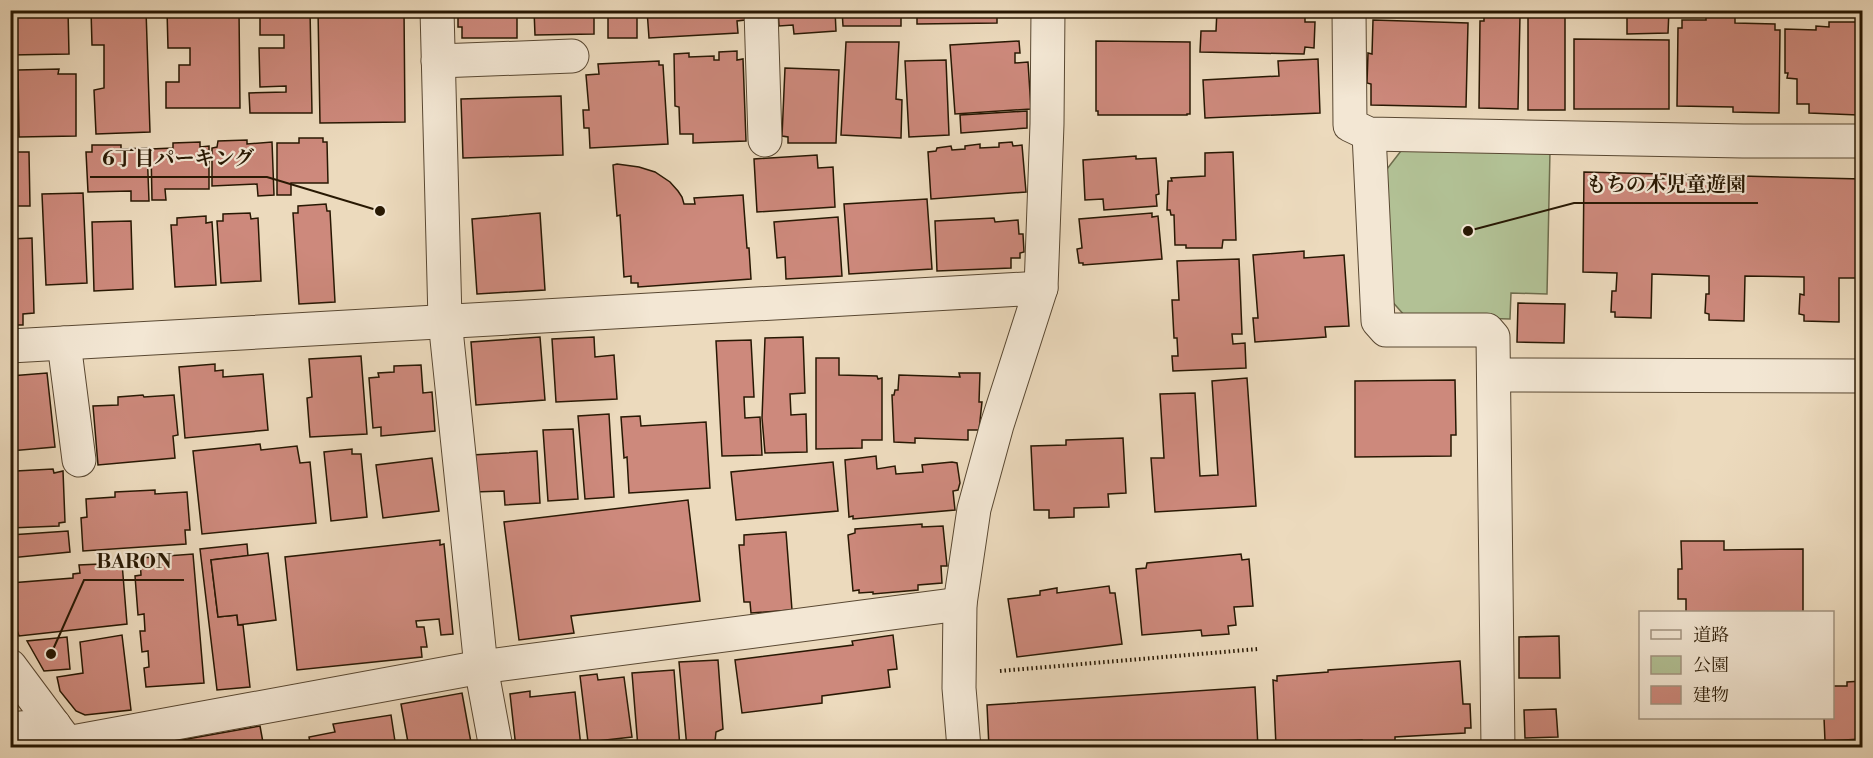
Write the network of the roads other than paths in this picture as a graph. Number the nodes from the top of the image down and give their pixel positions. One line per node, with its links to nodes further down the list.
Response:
1 (437, 10): 6 (street)
2 (761, 10): 8 (street)
3 (1048, 10): 10 (street)
4 (1349, 10): 7 (street)
5 (572, 56): 6 (street)
6 (438, 61): 11 (street)
7 (1369, 134): 9 (street); 14 (street)
8 (765, 140)
9 (1863, 141)
10 (1041, 288): 11 (street); 17 (street)
11 (445, 320): 12 (street); 19 (street)
12 (64, 343): 13 (street); 16 (street)
13 (10, 346)
14 (1494, 375): 15 (street); 24 (street)
15 (1863, 376)
16 (79, 460)
17 (960, 604): 19 (street); 23 (street)
18 (10, 666): 21 (street)
19 (481, 667): 21 (street); 22 (street)
20 (10, 729): 21 (street)
21 (64, 738)
22 (496, 747)
23 (964, 747)
24 (1498, 747)

